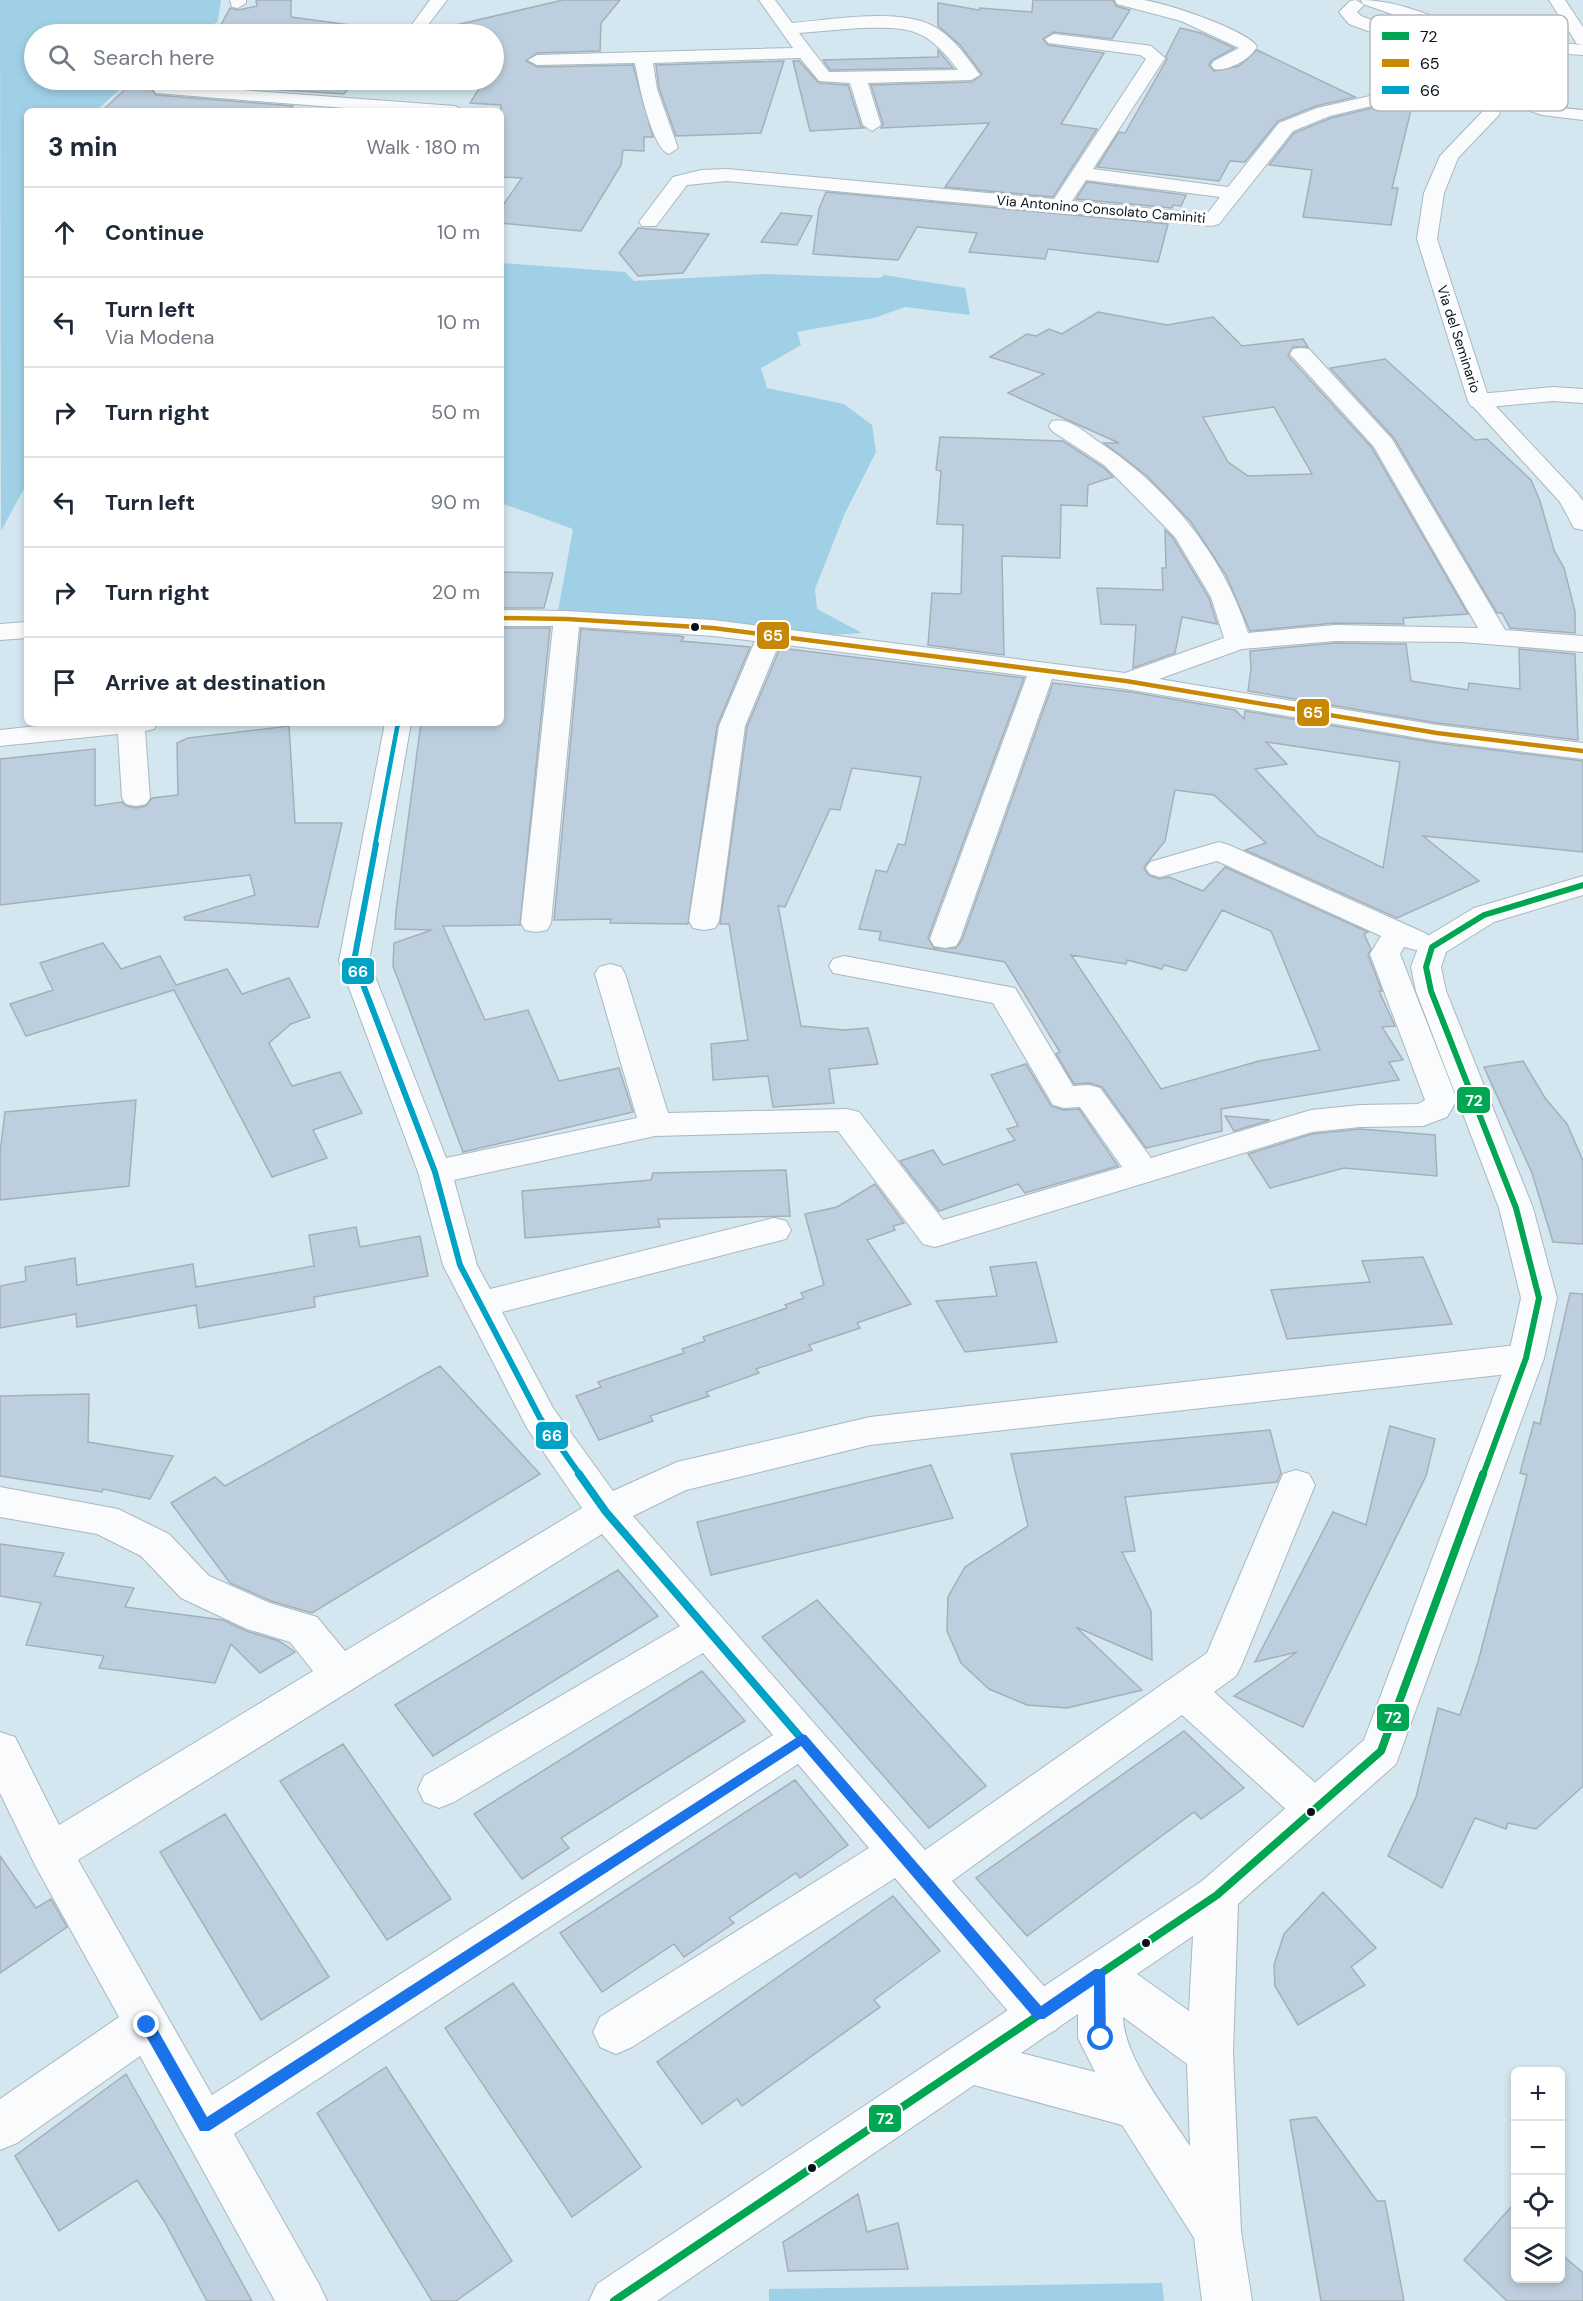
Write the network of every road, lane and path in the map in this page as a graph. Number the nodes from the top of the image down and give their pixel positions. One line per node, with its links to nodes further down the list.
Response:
1 (439, 0): 10 (street)
2 (767, 0): 12 (street)
3 (1123, 0): 20 (street)
4 (1557, 0): 8 (street)
5 (1356, 2): 6 (street); 7 (street); 11 (street, Via Antonino Consolato Caminiti)
6 (1389, 15)
7 (1401, 15)
8 (1566, 15)
9 (1568, 18): 13 (street)
10 (421, 24)
11 (1370, 26)
12 (788, 29): 17 (street); 21 (street)
13 (1579, 36)
14 (1054, 39): 35 (street)
15 (1568, 49): 16 (street)
16 (1583, 50)
17 (804, 53): 18 (street); 21 (street)
18 (644, 58): 19 (street); 34 (street)
19 (537, 60)
20 (1220, 65)
21 (856, 78): 32 (street)
22 (175, 90): 24 (street)
23 (370, 90): 25 (street)
24 (253, 96): 25 (street); 27 (street)
25 (360, 103): 28 (street)
26 (1370, 103): 36 (street, Via Antonino Consolato Caminiti)
27 (243, 108)
28 (419, 108)
29 (1493, 111): 33 (street)
30 (1556, 111): 31 (street)
31 (1575, 115): 33 (street)
32 (872, 125)
33 (1474, 133): 41 (street, Via del Seminario)
34 (669, 148)
35 (1080, 173): 36 (street); 37 (street)
36 (1233, 193): 37 (street, Via Antonino Consolato Caminiti)
37 (1060, 206): 38 (street, Via Antonino Consolato Caminiti)
38 (649, 222)
39 (1301, 354): 49 (street)
40 (1583, 396): 41 (street)
41 (1479, 401): 43 (street, Via del Seminario)
42 (1060, 426): 50 (street)
43 (1583, 523)
44 (504, 618): 45 (street)
45 (567, 619): 48 (street); 63 (street)
46 (24, 630): 47 (street)
47 (0, 632)
48 (770, 635): 52 (street); 62 (street)
49 (1496, 637): 50 (street); 51 (street)
50 (1238, 642): 53 (street)
51 (1583, 644)
52 (1042, 671): 53 (street); 65 (street)
53 (1126, 681): 58 (street)
54 (108, 726): 57 (street)
55 (135, 726): 59 (street)
56 (397, 726): 70 (street)
57 (0, 738)
58 (1583, 752)
59 (136, 798)
60 (1160, 868): 64 (street)
61 (1583, 885): 66 (street)
62 (704, 921)
63 (536, 923)
64 (1397, 934): 66 (street); 71 (street)
65 (945, 939)
66 (1432, 947): 74 (street)
67 (844, 966): 71 (street)
68 (610, 974): 69 (street)
69 (655, 1125): 70 (street); 71 (street)
70 (435, 1172): 73 (street)
71 (1143, 1172)
72 (774, 1230): 73 (street)
73 (480, 1305): 77 (street)
74 (1526, 1358): 77 (street); 84 (street)
75 (1296, 1485): 80 (street)
76 (0, 1502): 79 (street)
77 (606, 1512): 78 (street); 79 (street)
78 (707, 1630): 81 (street); 83 (street)
79 (340, 1675): 85 (street)
80 (1185, 1692): 84 (street); 86 (street)
81 (802, 1739): 86 (street); 95 (street)
82 (0, 1750): 85 (street)
83 (439, 1789)
84 (1315, 1809): 87 (street)
85 (51, 1854): 90 (street)
86 (910, 1864): 89 (street); 91 (street)
87 (1217, 1895): 88 (street); 92 (street)
88 (1100, 1974): 89 (street); 92 (street); 94 (street)
89 (1040, 2014): 93 (street)
90 (147, 2025): 95 (street); 96 (street)
91 (616, 2032)
92 (1210, 2053): 97 (street)
93 (970, 2062): 94 (street); 99 (street)
94 (1137, 2106): 97 (street)
95 (204, 2126): 98 (street)
96 (0, 2127)
97 (1217, 2230): 100 (street)
98 (303, 2301)
99 (614, 2301)
100 (1227, 2301)

